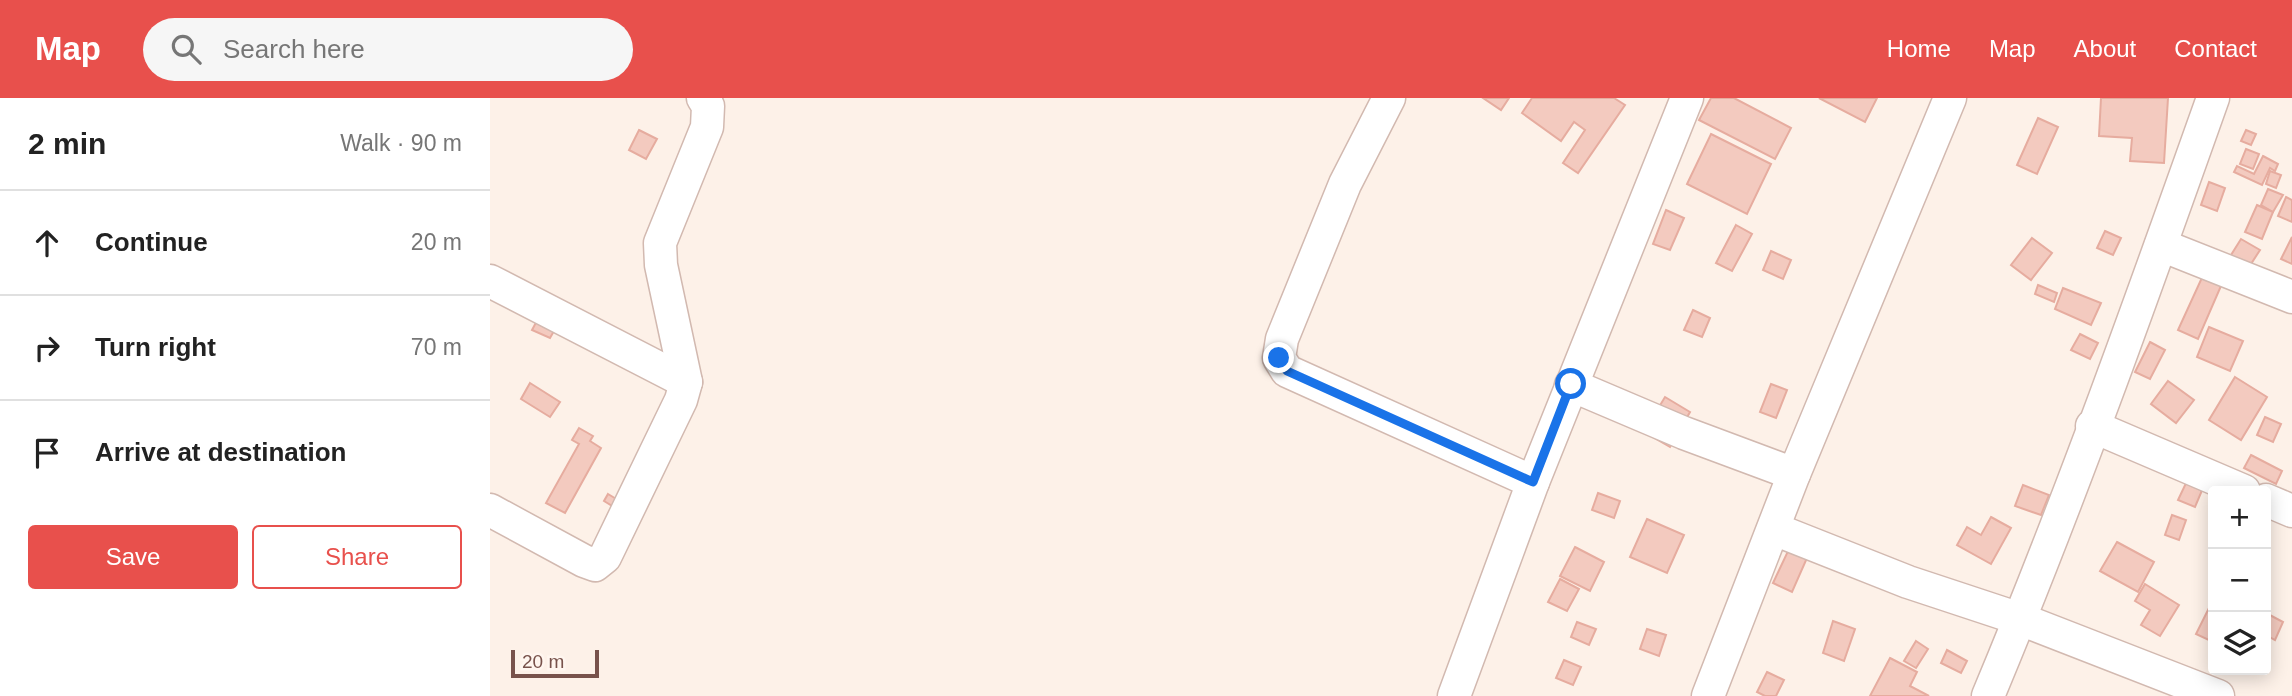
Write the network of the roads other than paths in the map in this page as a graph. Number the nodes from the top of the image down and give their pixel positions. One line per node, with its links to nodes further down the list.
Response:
1 (702, 98): 9 (street)
2 (1389, 98): 13 (street)
3 (1688, 98): 10 (street)
4 (1950, 98): 12 (street)
5 (2213, 98): 6 (street)
6 (2161, 244): 8 (street); 11 (street)
7 (490, 281): 9 (street)
8 (2292, 297)
9 (686, 382): 16 (street)
10 (1571, 384): 12 (street); 13 (street)
11 (2092, 426): 14 (street); 19 (street)
12 (1794, 474): 18 (street)
13 (1533, 482): 20 (street)
14 (2232, 486)
15 (2271, 502): 17 (street)
16 (490, 510)
17 (2292, 510)
18 (1774, 529): 19 (street); 21 (street)
19 (2020, 619): 22 (street); 23 (street)
20 (1454, 696)
21 (1707, 696)
22 (1988, 696)
23 (2218, 696)

